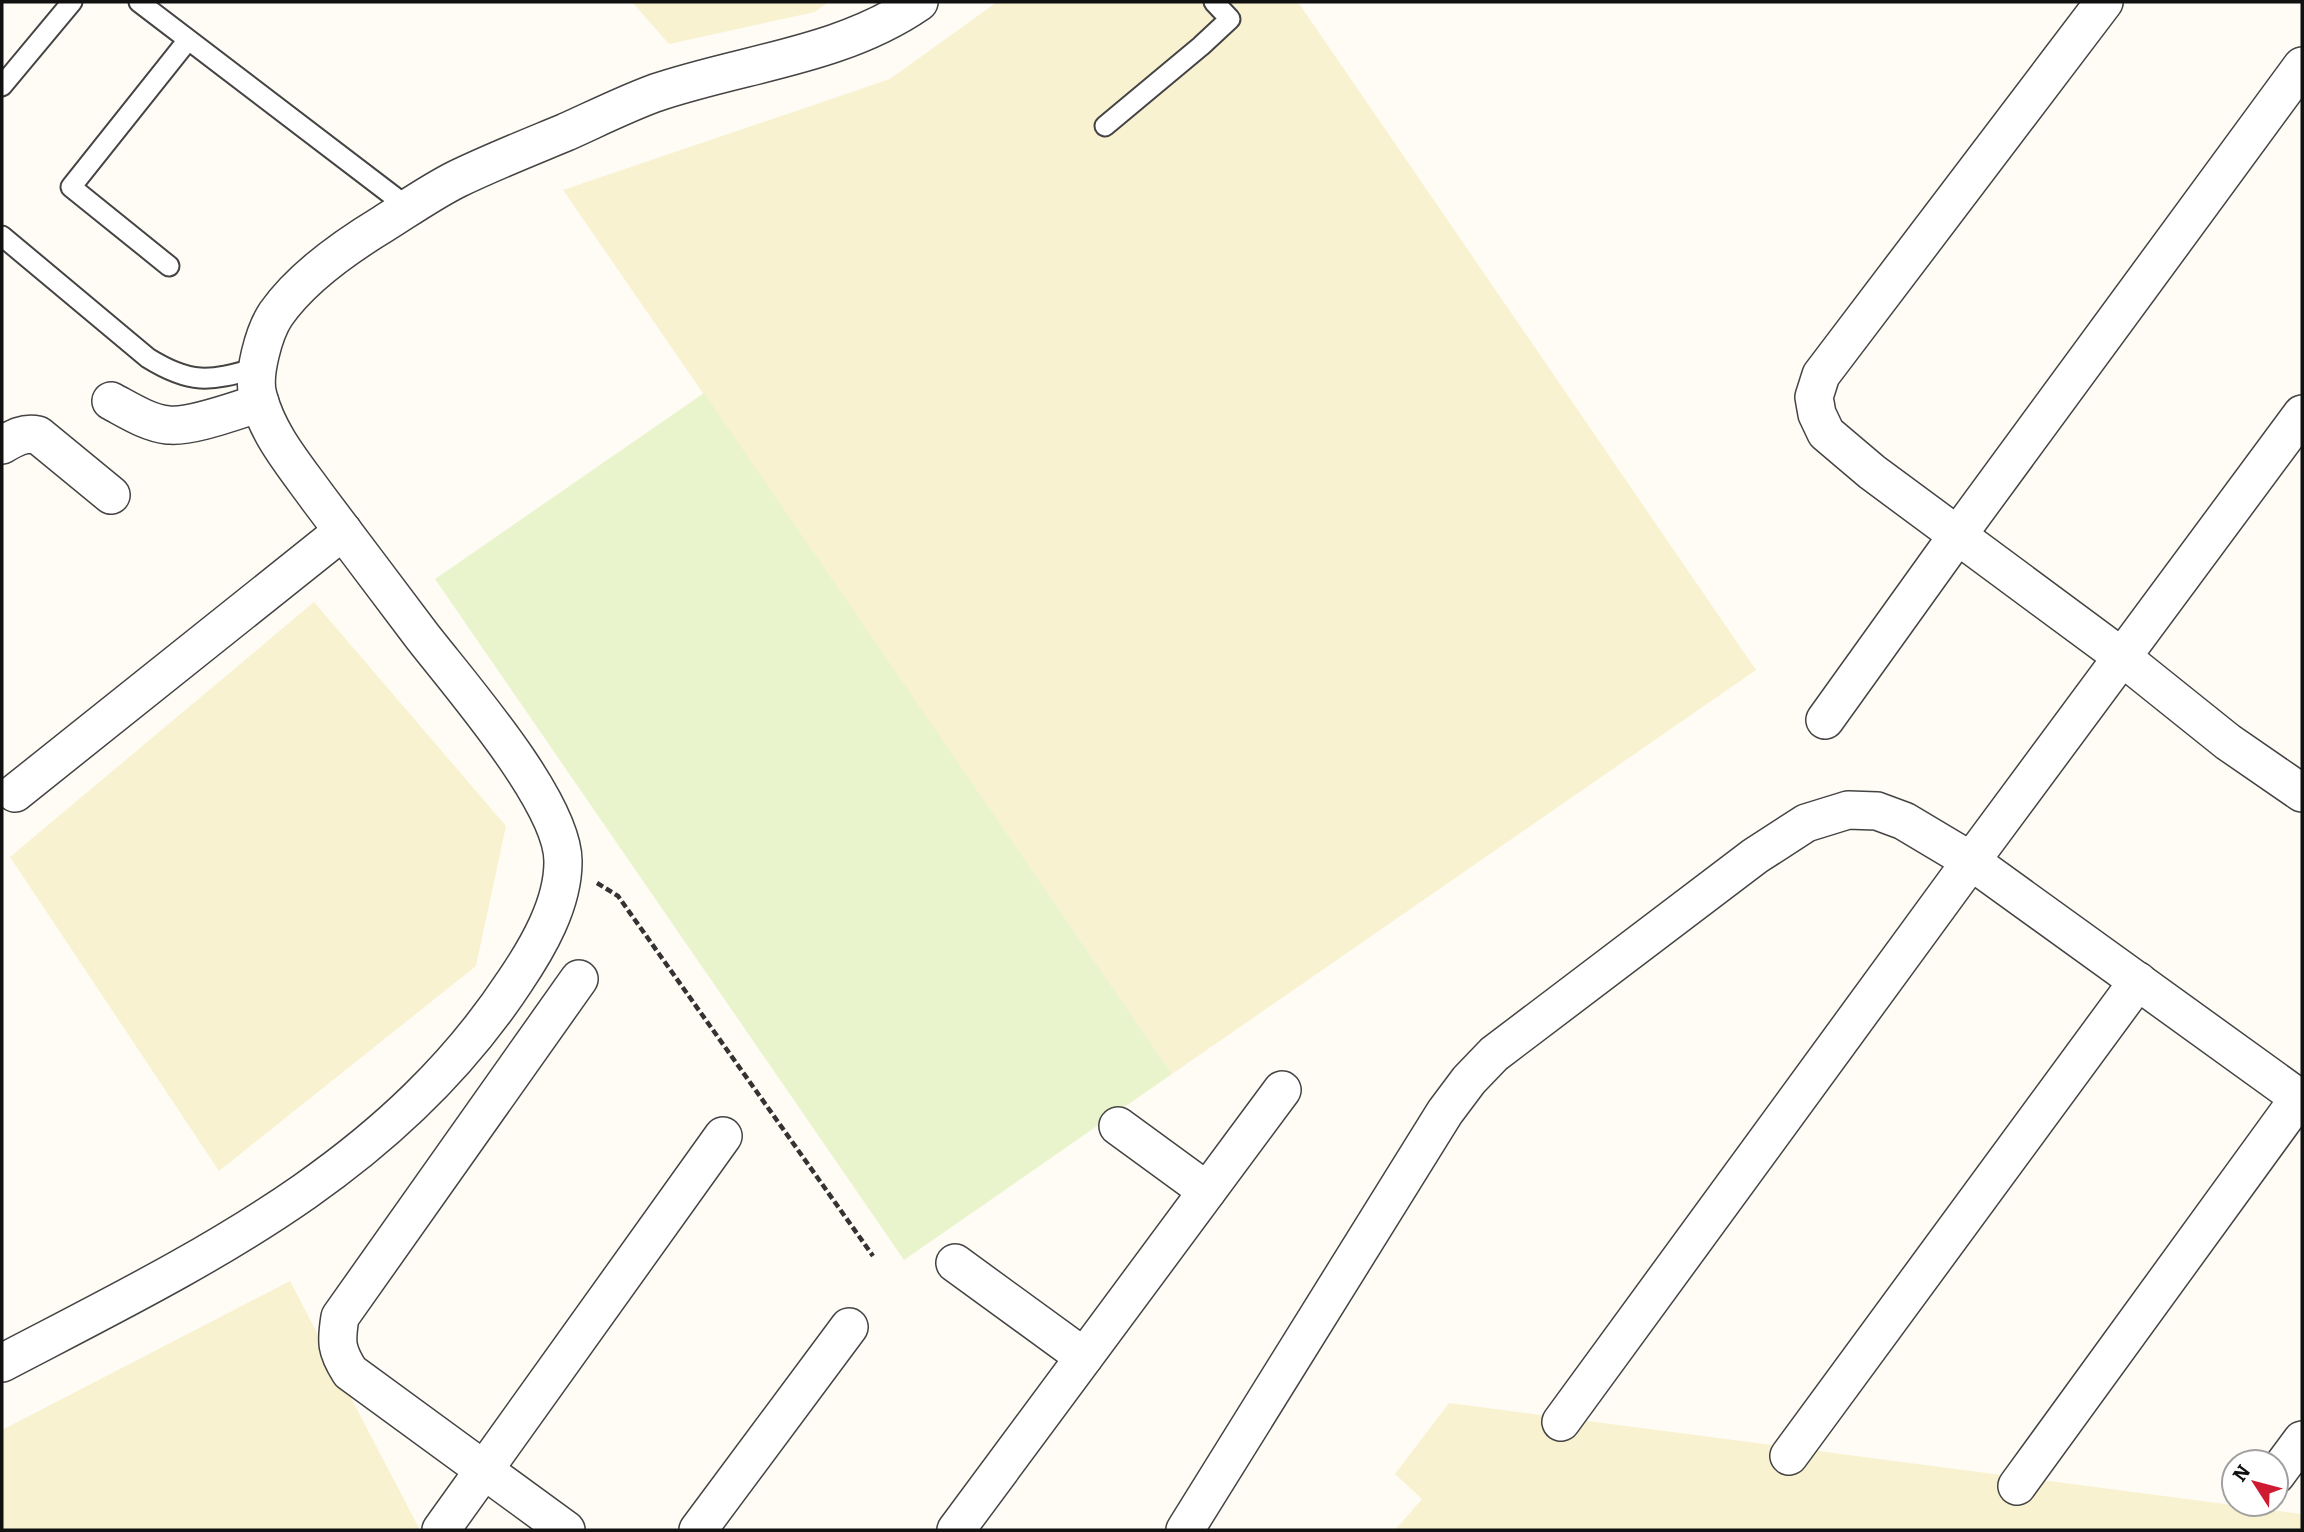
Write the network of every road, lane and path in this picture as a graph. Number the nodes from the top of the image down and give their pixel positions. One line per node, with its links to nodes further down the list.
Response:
1 (72, 2): 8 (lane)
2 (139, 2): 6 (lane)
3 (919, 2): 10 (street)
4 (1214, 2): 9 (lane)
5 (2104, 2): 19 (street)
6 (188, 40): 10 (lane); 12 (lane)
7 (2302, 66): 19 (street)
8 (2, 86)
9 (1105, 126)
10 (408, 208): 13 (street)
11 (2, 236): 13 (lane)
12 (169, 266)
13 (258, 386): 14 (street); 18 (street)
14 (111, 401)
15 (2302, 414): 20 (street)
16 (2, 445): 17 (street)
17 (111, 495)
18 (343, 531): 23 (street); 25 (street)
19 (1957, 536): 20 (street); 21 (street)
20 (2122, 657): 22 (street); 24 (street)
21 (1825, 720)
22 (2296, 777)
23 (15, 793)
24 (1970, 861): 27 (street); 38 (street); 48 (street)
25 (564, 863): 33 (path); 37 (street)
26 (579, 979): 42 (street)
27 (2138, 981): 29 (street); 40 (street)
28 (1282, 1090): 32 (street)
29 (2301, 1099): 43 (street)
30 (1118, 1126): 32 (street)
31 (723, 1136): 42 (street)
32 (1207, 1191): 36 (street)
33 (873, 1256)
34 (955, 1263): 36 (street)
35 (849, 1327): 46 (street)
36 (1084, 1357): 47 (street)
37 (2, 1363)
38 (1561, 1422)
39 (2302, 1440): 41 (street)
40 (1789, 1456)
41 (2290, 1456)
42 (484, 1471): 44 (street); 45 (street)
43 (2017, 1486)
44 (441, 1530)
45 (566, 1530)
46 (698, 1530)
47 (956, 1530)
48 (1185, 1530)

